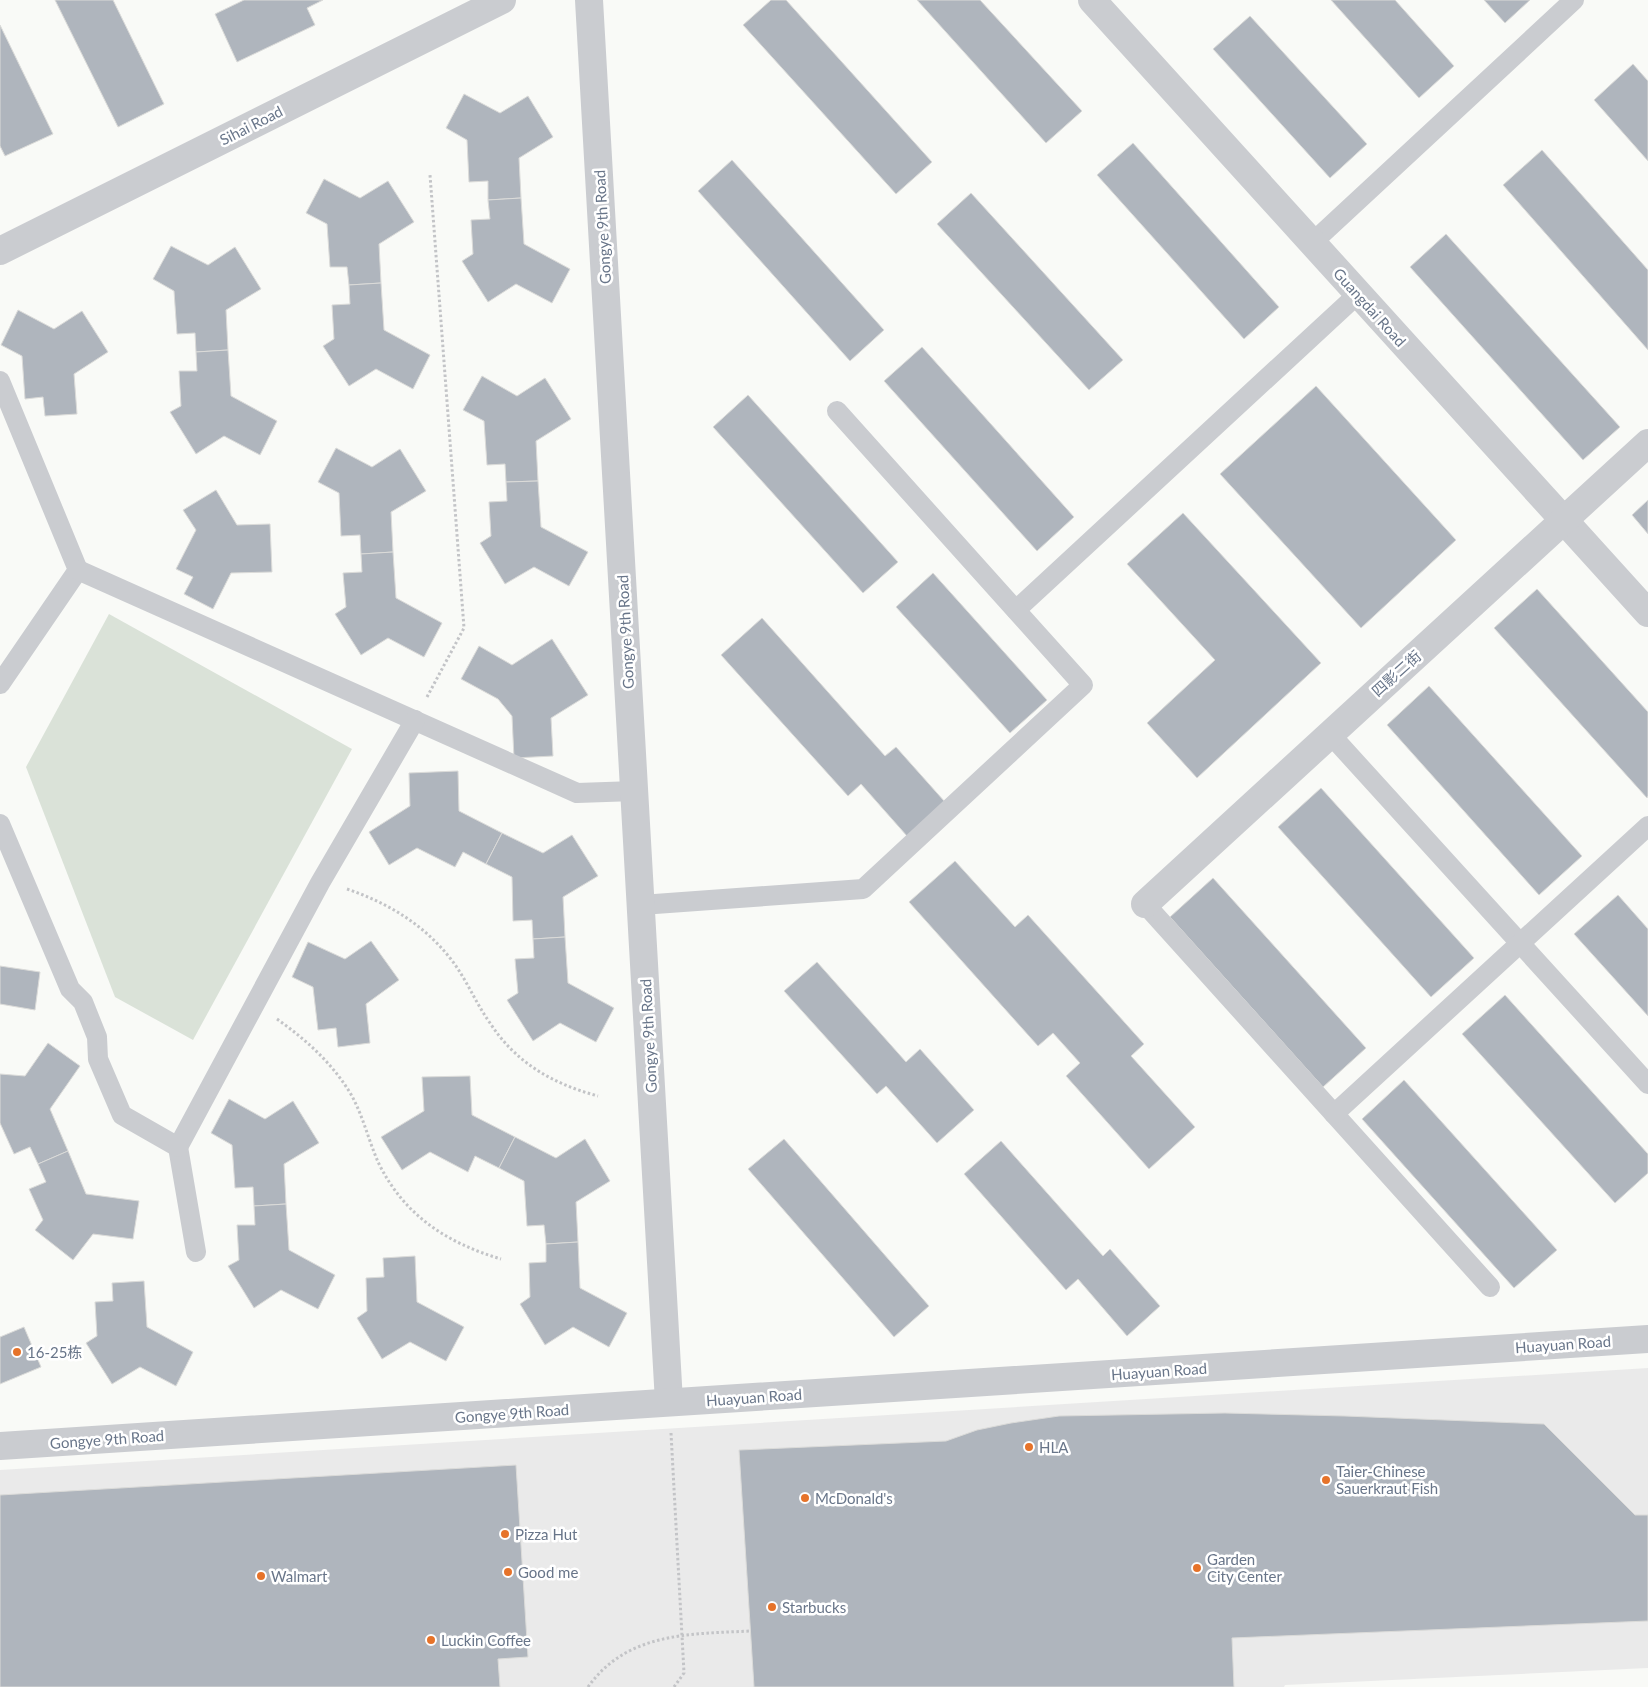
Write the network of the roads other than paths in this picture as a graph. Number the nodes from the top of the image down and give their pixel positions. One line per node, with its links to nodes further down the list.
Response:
1 (502, 0): 6 (street, Sihai Road)
2 (589, 0): 18 (street, Gongye 9th Road)
3 (1092, 0): 5 (street, Guangdai Road)
4 (1574, 0): 5 (lane)
5 (1312, 243): 7 (street, Guangdai Road)
6 (0, 251)
7 (1358, 294): 11 (street, Guangdai Road); 13 (lane)
8 (0, 381): 12 (lane)
9 (837, 411): 13 (lane)
10 (1648, 443): 11 (street, 四影二街)
11 (1563, 521): 14 (street, Guangdai Road); 17 (street, 四影二街)
12 (78, 570): 15 (lane); 16 (lane)
13 (1016, 610): 22 (lane)
14 (1648, 613)
15 (0, 684)
16 (415, 720): 18 (lane); 26 (lane)
17 (1330, 734): 21 (street, 四影二街); 23 (lane)
18 (635, 791): 22 (street, Gongye 9th Road)
19 (0, 824): 26 (lane)
20 (1648, 826): 23 (lane)
21 (1145, 904): 25 (lane)
22 (641, 905): 30 (street, Gongye 9th Road)
23 (1521, 943): 24 (lane); 25 (lane)
24 (1648, 1084)
25 (1334, 1114): 28 (lane)
26 (178, 1147): 27 (lane)
27 (196, 1252)
28 (1490, 1287)
29 (1648, 1339): 30 (street, Huayuan Road)
30 (669, 1402): 31 (street, Gongye 9th Road)
31 (0, 1446)

